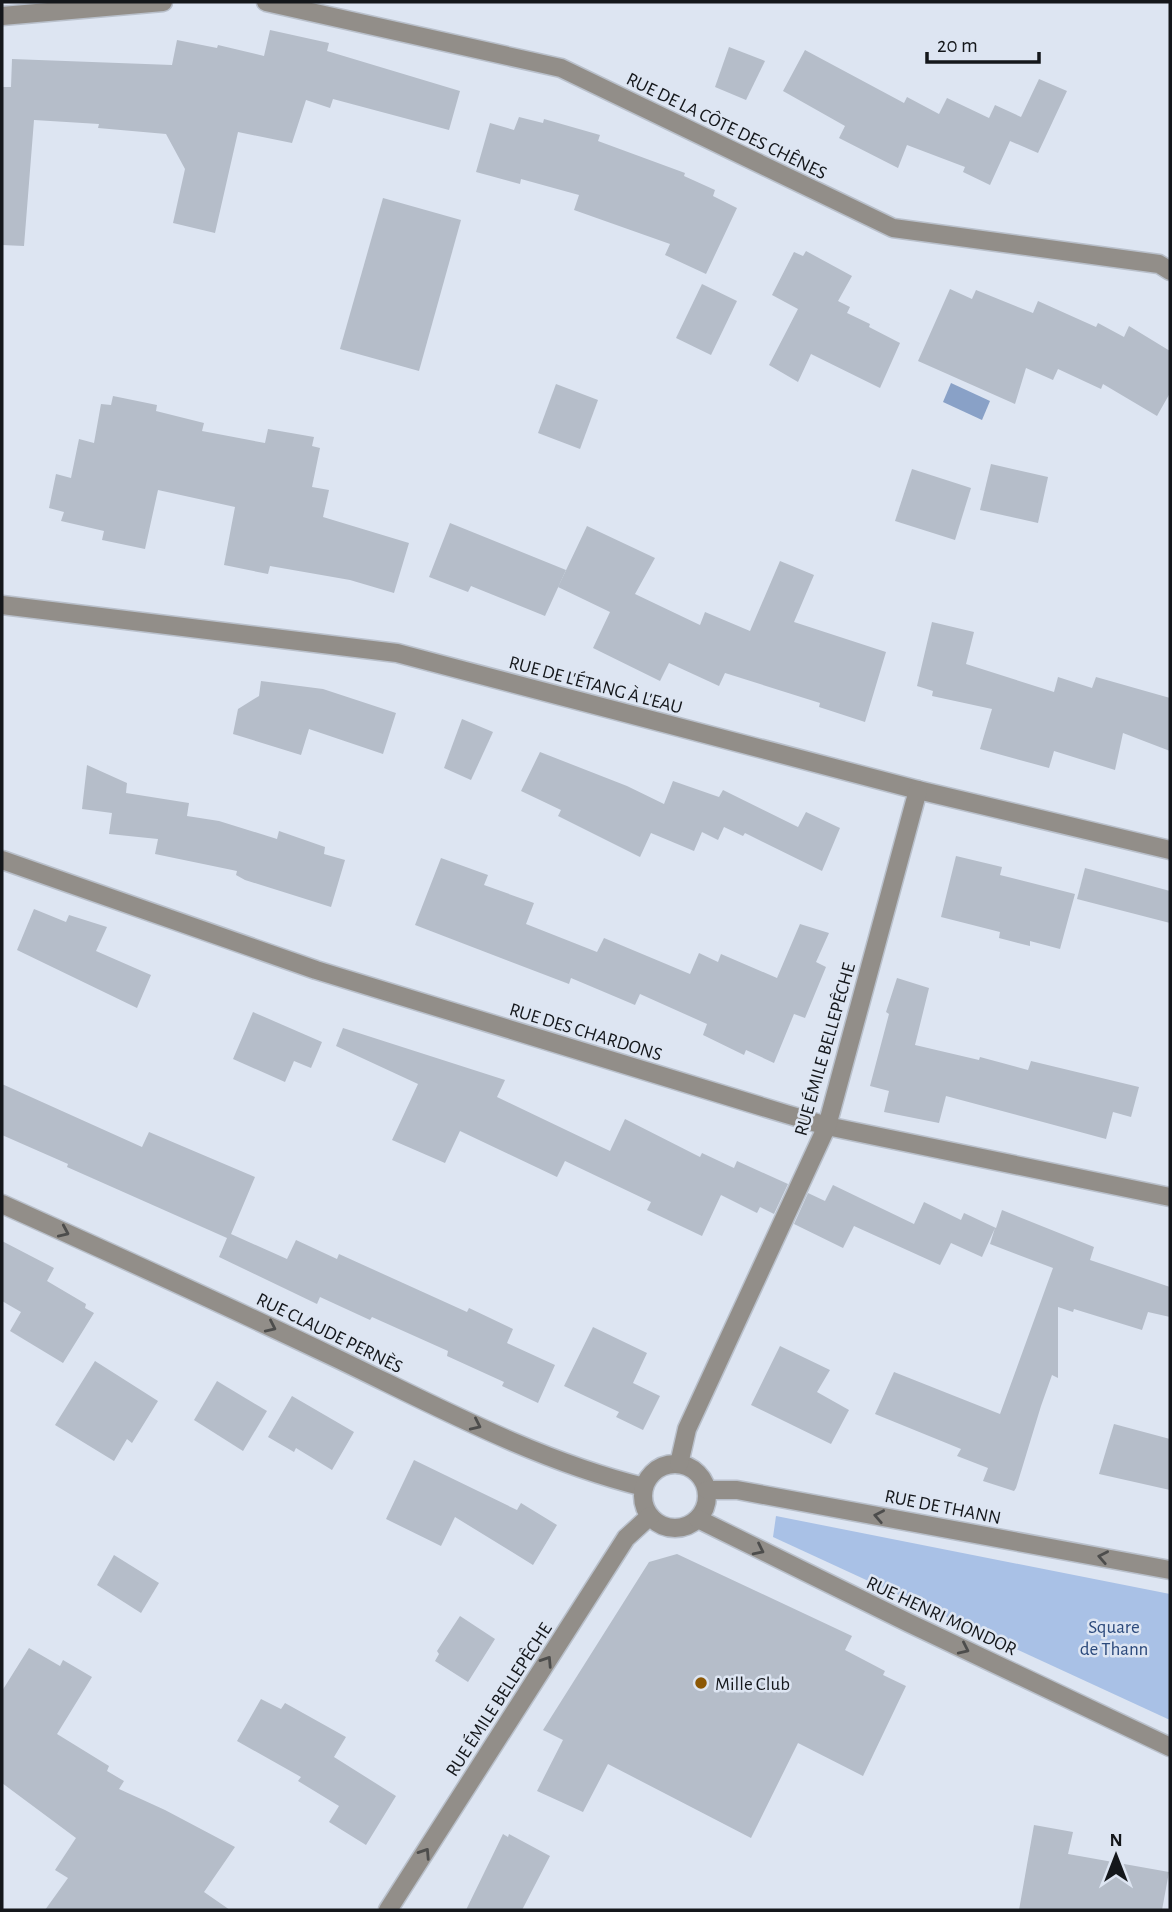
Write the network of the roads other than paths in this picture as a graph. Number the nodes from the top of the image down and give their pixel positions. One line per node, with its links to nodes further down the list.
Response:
1 (163, 2): 3 (street)
2 (266, 2): 4 (street, RUE DE LA CÔTE DES CHÊNES)
3 (2, 16)
4 (1170, 271)
5 (2, 605): 6 (street, RUE DE L'ÉTANG À L'EAU)
6 (918, 790): 7 (street, RUE DE L'ÉTANG À L'EAU); 9 (street, RUE ÉMILE BELLEPÊCHE)
7 (1170, 850)
8 (2, 860): 9 (street, RUE DES CHARDONS)
9 (827, 1126): 10 (street, RUE DES CHARDONS); 12 (street, RUE ÉMILE BELLEPÊCHE)
10 (1170, 1197)
11 (2, 1204): 13 (street, RUE CLAUDE PERNÈS, one-way to 13)
12 (679, 1464): 13 (street); 14 (street)
13 (644, 1487): 15 (street)
14 (707, 1490): 16 (street); 17 (street, RUE DE THANN, one-way to 14)
15 (650, 1516): 16 (street); 19 (street, RUE ÉMILE BELLEPÊCHE, one-way to 15)
16 (698, 1519): 18 (street, RUE HENRI MONDOR, one-way to 18)
17 (1170, 1570)
18 (1170, 1746)
19 (388, 1910)

